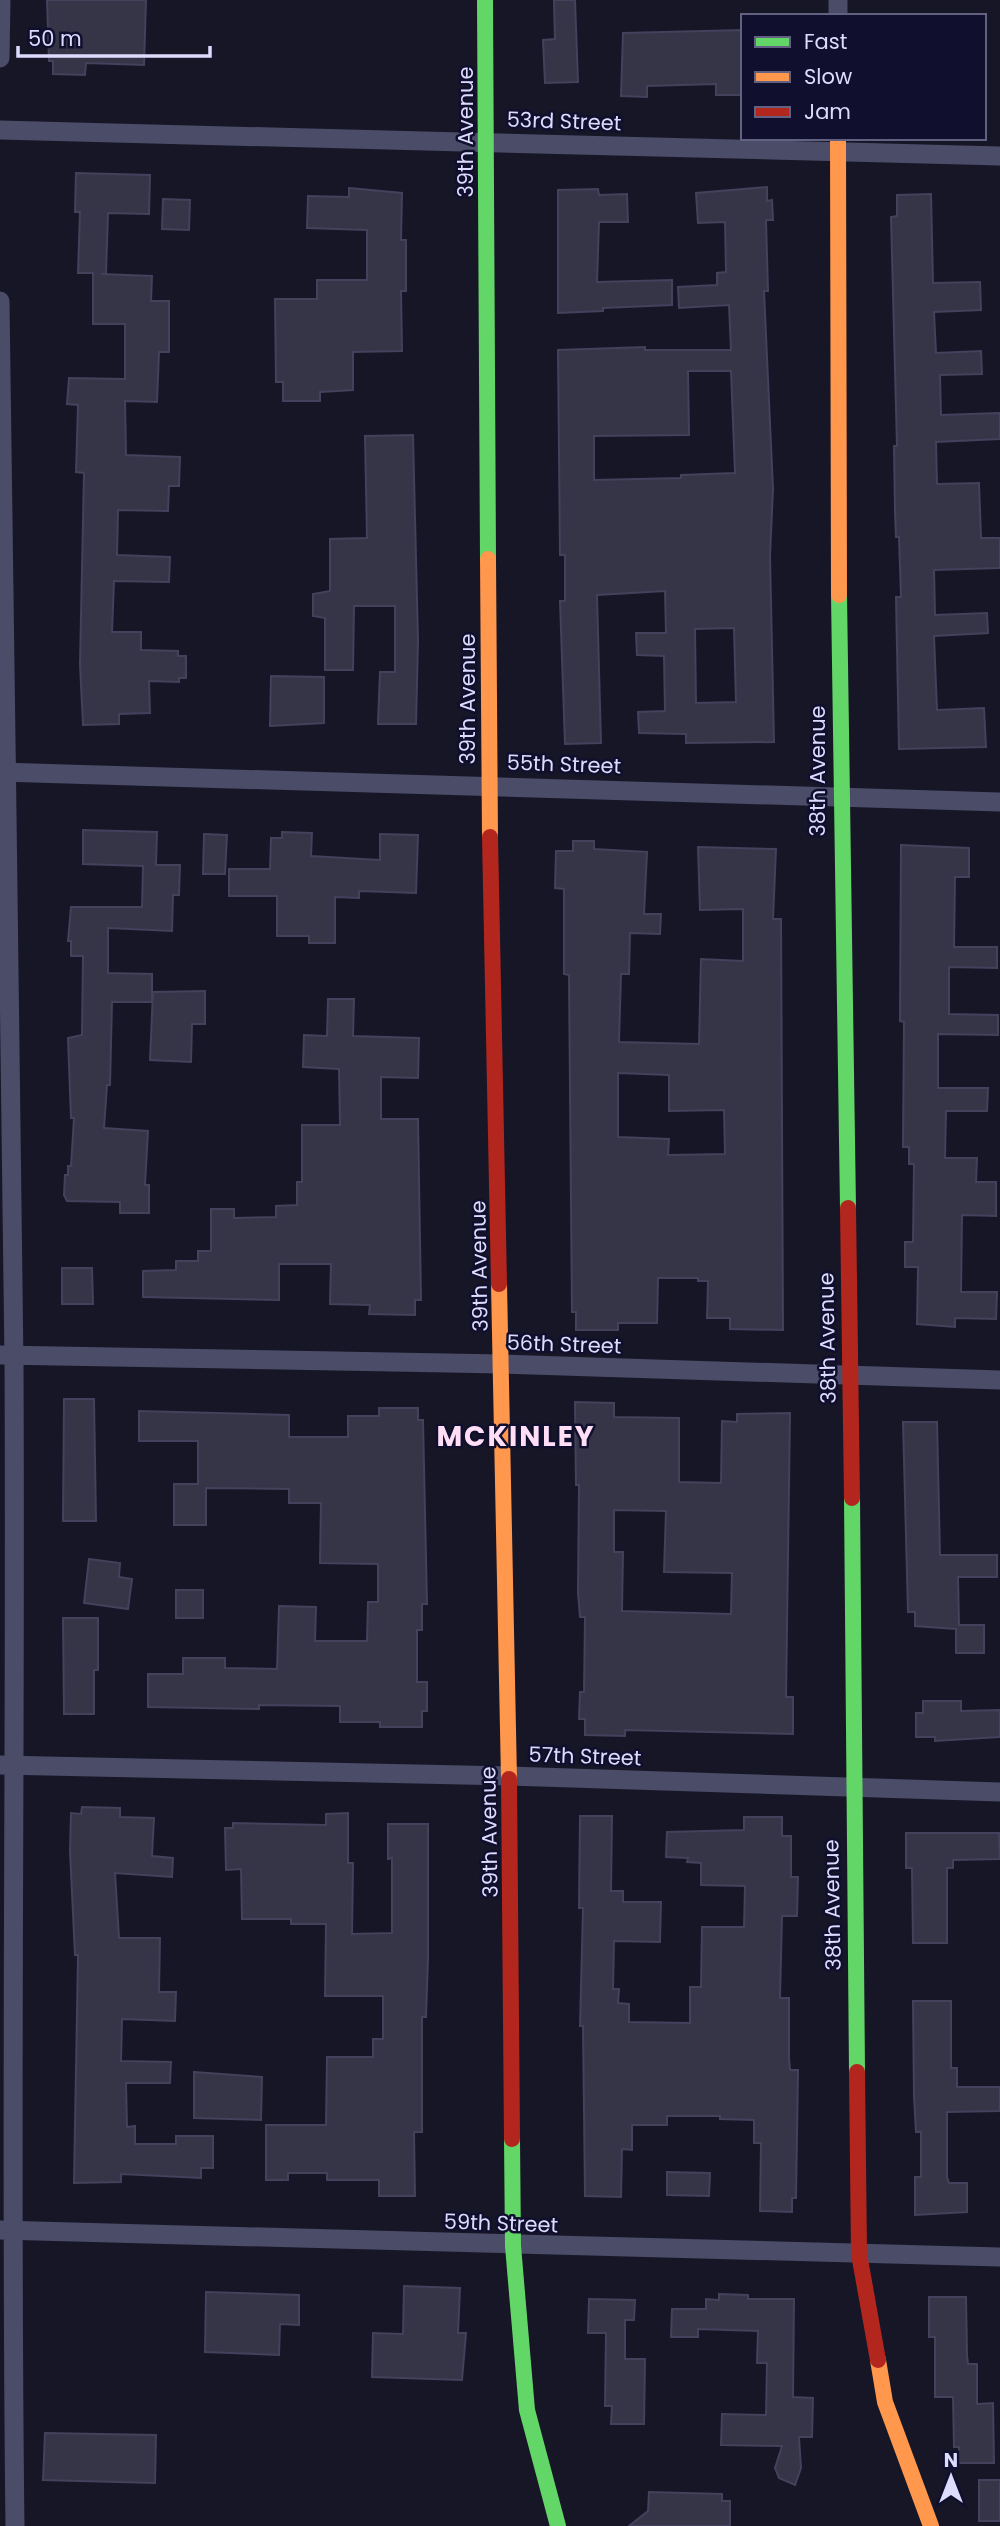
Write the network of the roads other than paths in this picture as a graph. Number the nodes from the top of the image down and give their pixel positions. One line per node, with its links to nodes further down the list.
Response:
1 (1, 0): 3 (street)
2 (485, 0): 5 (main road, 39th Avenue)
3 (0, 58)
4 (0, 130): 5 (street, 53rd Street)
5 (486, 142): 6 (street, 53rd Street); 10 (main road, 39th Avenue)
6 (838, 145): 7 (street, 53rd Street); 11 (main road, 38th Avenue)
7 (1000, 156)
8 (0, 301): 9 (street)
9 (2, 772): 10 (street, 55th Street); 13 (street)
10 (489, 784): 11 (street, 55th Street); 14 (main road, 39th Avenue)
11 (840, 797): 12 (street, 55th Street); 15 (main road, 38th Avenue)
12 (1000, 802)
13 (7, 1355): 14 (street, 56th Street); 17 (street)
14 (502, 1364): 15 (street, 56th Street); 18 (main road, 39th Avenue)
15 (851, 1378): 16 (street, 56th Street); 19 (main road, 38th Avenue)
16 (1000, 1380)
17 (8, 1766): 18 (street, 57th Street); 21 (street)
18 (509, 1776): 19 (street, 57th Street); 22 (main road, 39th Avenue)
19 (853, 1788): 20 (street, 57th Street); 23 (main road, 38th Avenue)
20 (1000, 1792)
21 (5, 2230): 22 (street, 59th Street); 25 (street)
22 (513, 2246): 23 (street, 59th Street); 26 (main road, 39th Avenue)
23 (859, 2253): 24 (street, 59th Street); 27 (main road, 38th Avenue)
24 (1000, 2257)
25 (15, 2526)
26 (558, 2526)
27 (931, 2526)

